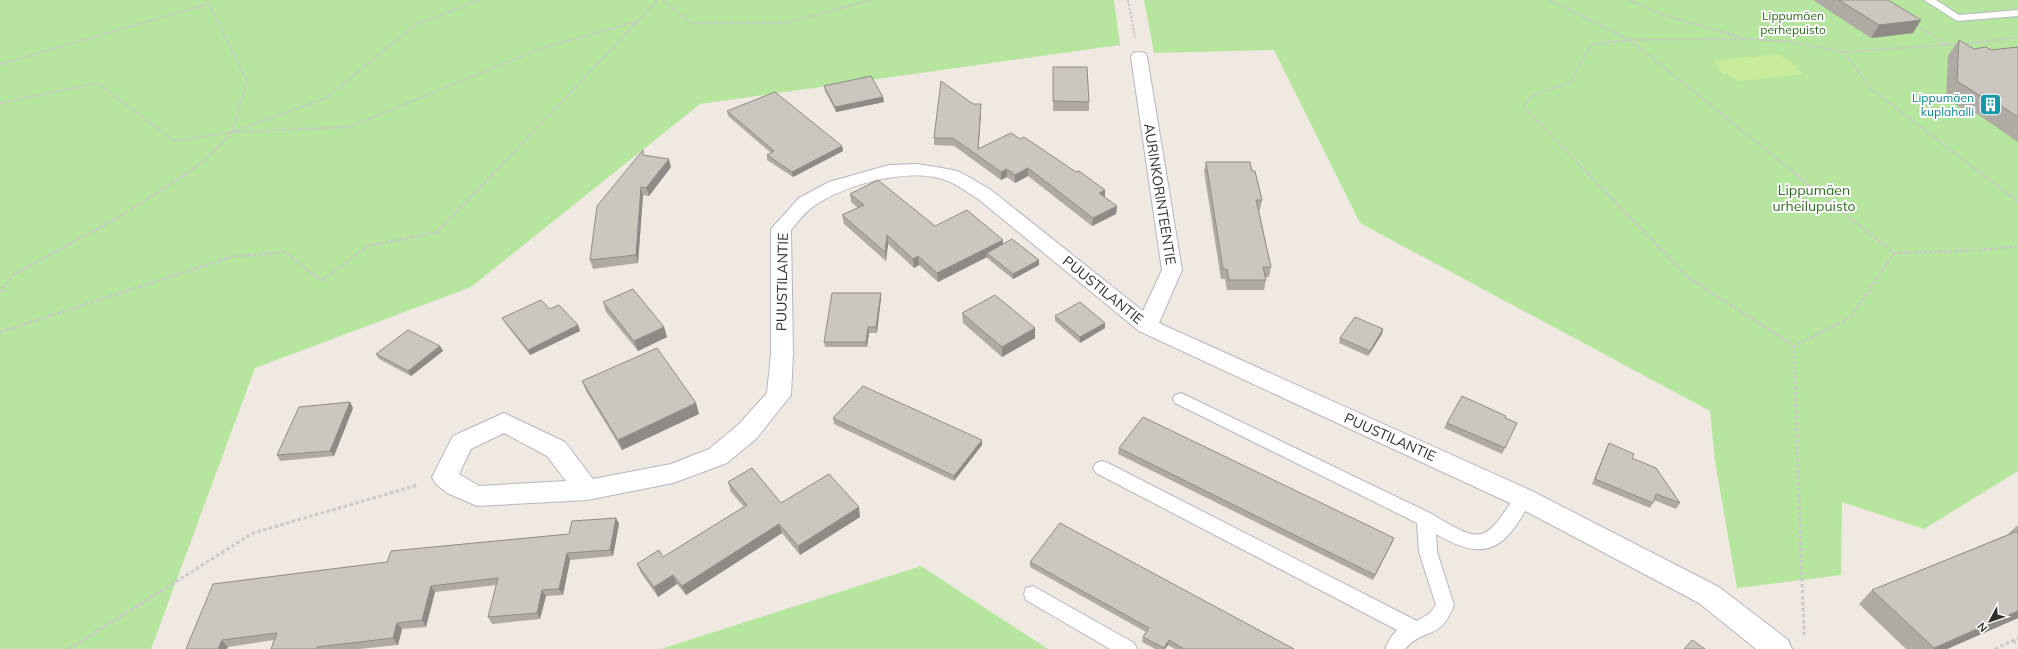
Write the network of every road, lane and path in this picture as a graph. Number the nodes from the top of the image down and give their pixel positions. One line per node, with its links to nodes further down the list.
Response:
1 (207, 0): 10 (path)
2 (479, 0): 22 (path)
3 (658, 0): 12 (path)
4 (662, 0): 5 (path)
5 (871, 0)
6 (1128, 0): 19 (path)
7 (1550, 0): 16 (path)
8 (1629, 0): 15 (path)
9 (1929, 0): 11 (lane)
10 (208, 4): 20 (path); 22 (path)
11 (2018, 13)
12 (639, 20): 22 (path); 28 (path)
13 (1909, 21): 17 (path)
14 (2018, 37): 17 (path)
15 (1744, 39): 16 (path); 18 (path)
16 (1630, 40): 25 (path); 29 (path)
17 (1948, 46): 18 (path)
18 (1844, 52): 23 (path)
19 (1139, 57): 27 (street, AURINKORINTEENTIE)
20 (0, 64)
21 (0, 103): 22 (path)
22 (232, 132): 26 (path)
23 (2018, 201)
24 (2018, 246): 25 (path)
25 (1894, 253): 29 (path)
26 (0, 292)
27 (1147, 326): 33 (street, PUUSTILANTIE); 34 (street, PUUSTILANTIE)
28 (0, 332)
29 (1794, 346): 39 (path)
30 (1180, 399): 35 (lane)
31 (1102, 468): 37 (lane)
32 (445, 477): 33 (street, PUUSTILANTIE); 33 (street); 42 (path)
33 (587, 490)
34 (1523, 498): 35 (lane); 45 (street, PUUSTILANTIE)
35 (1426, 519): 37 (lane)
36 (1033, 594): 43 (lane)
37 (1415, 630): 44 (lane)
38 (2018, 638): 40 (path)
39 (1804, 641)
40 (2013, 641): 41 (path); 46 (path)
41 (2018, 645)
42 (69, 649)
43 (1127, 649)
44 (1395, 649)
45 (1778, 649)
46 (1995, 649)

